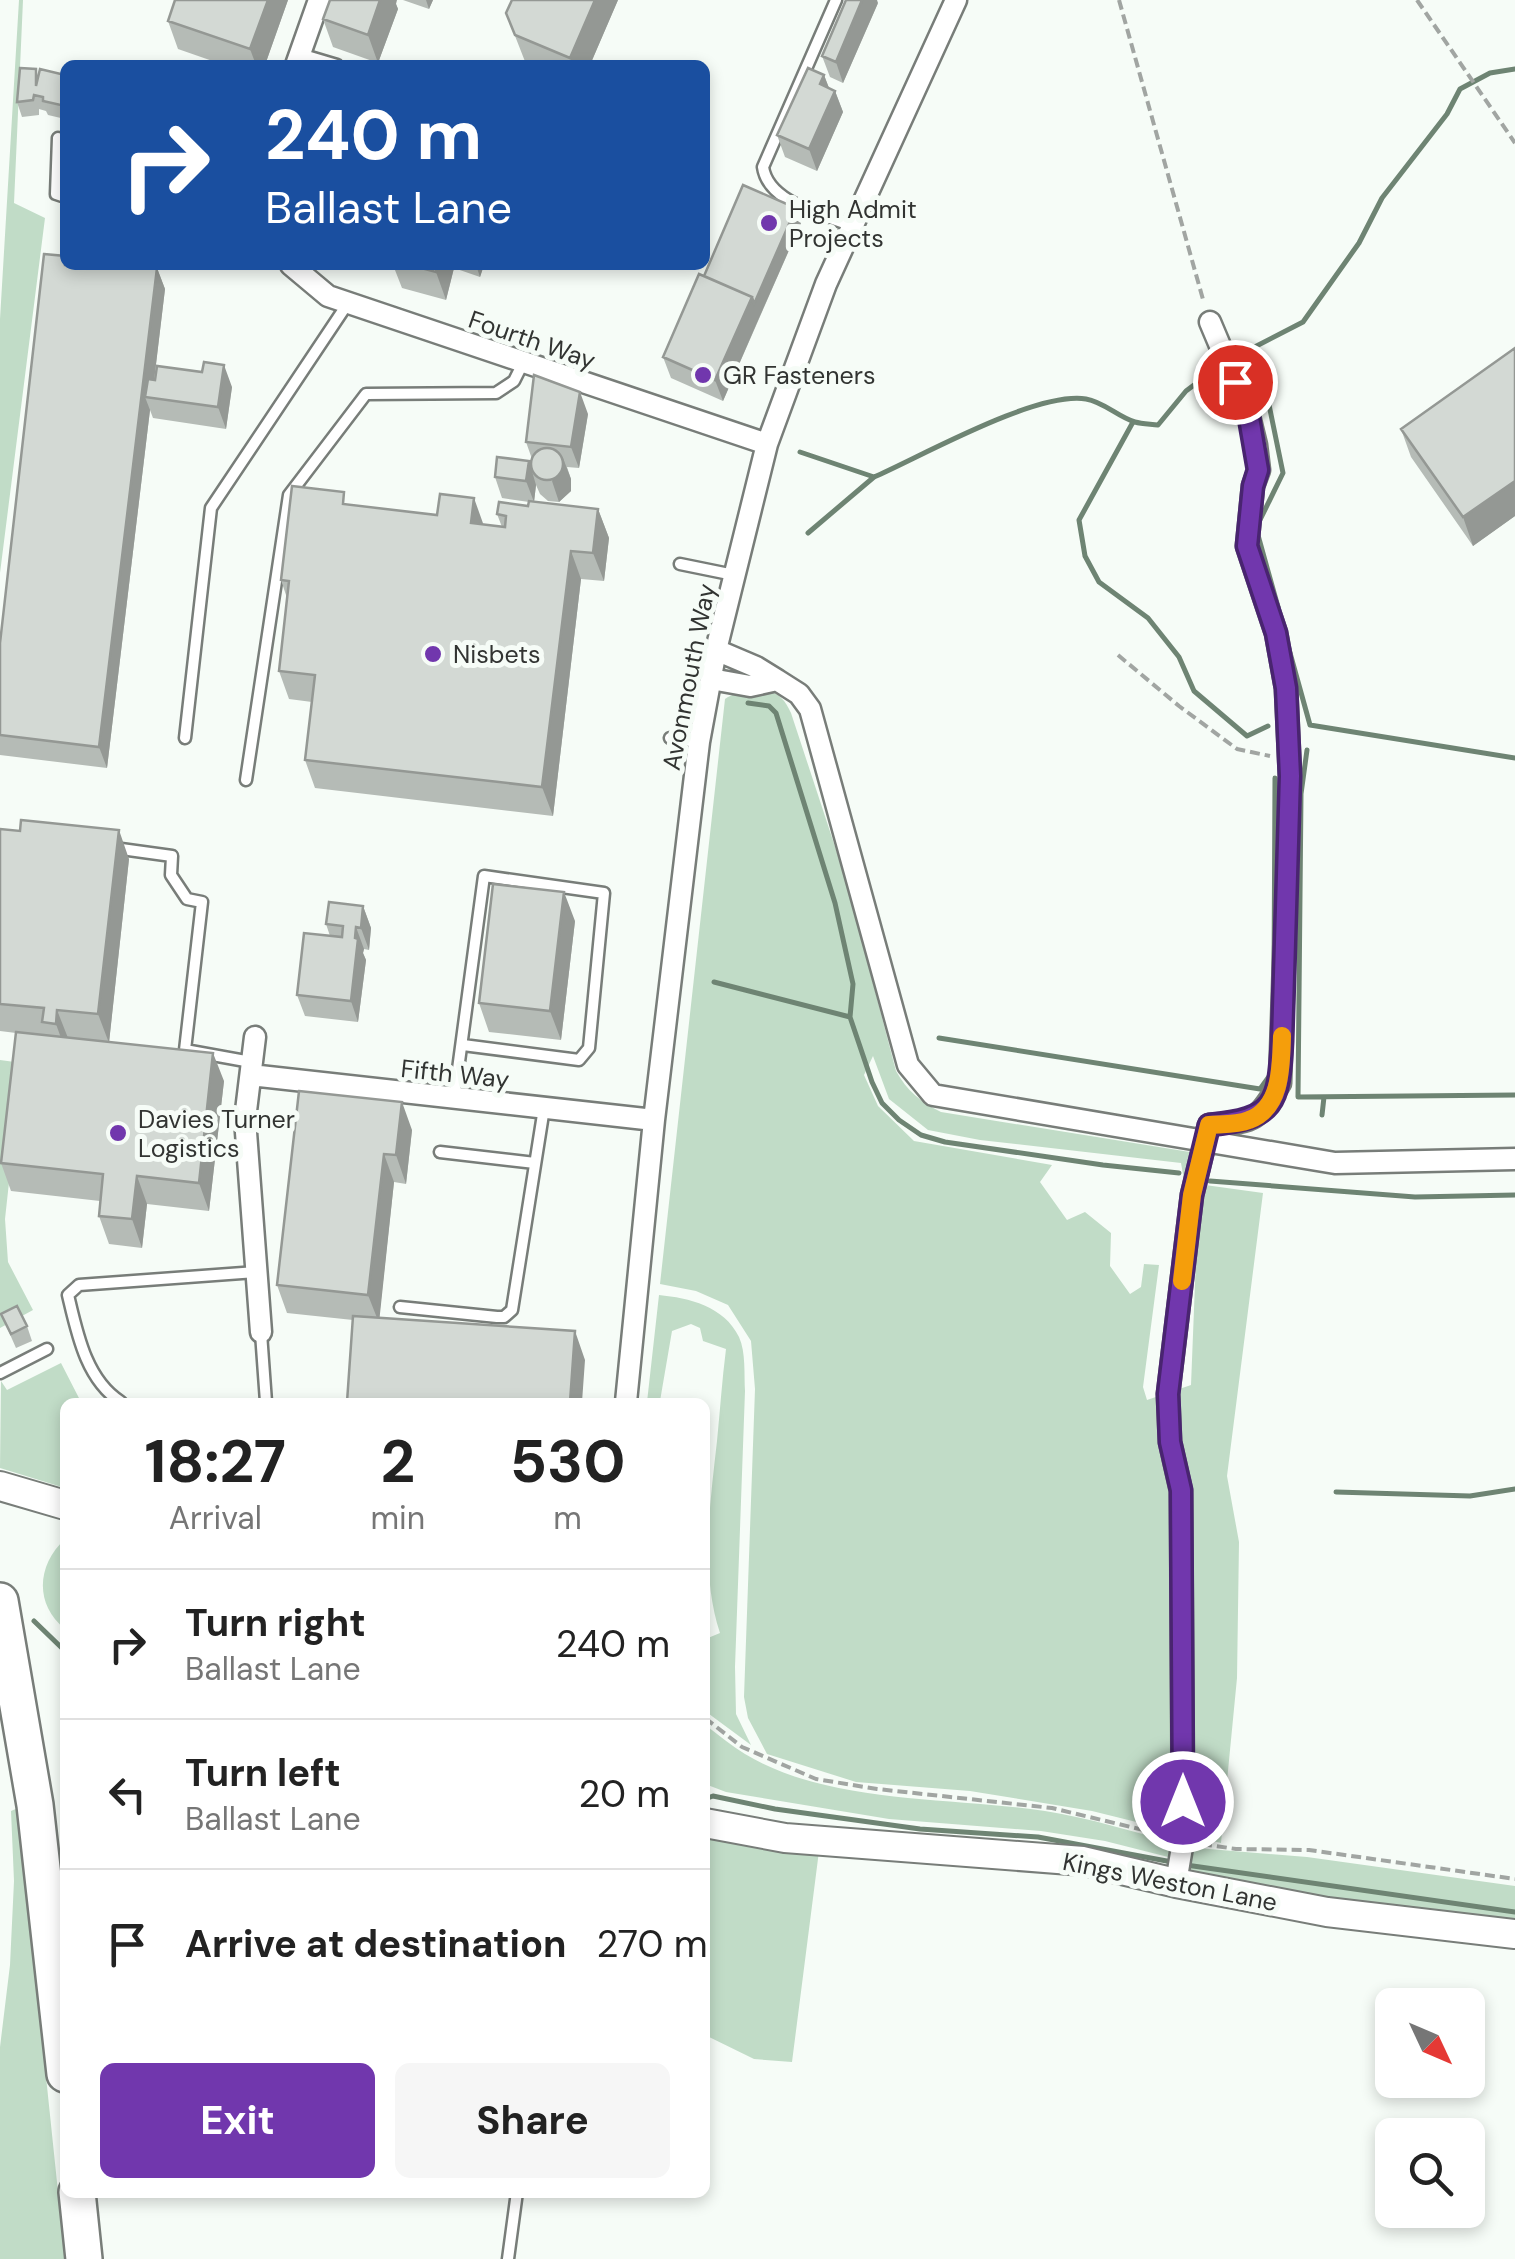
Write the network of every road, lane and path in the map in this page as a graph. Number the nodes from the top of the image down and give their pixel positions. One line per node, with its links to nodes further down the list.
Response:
1 (319, 0): 6 (street)
2 (836, 0): 10 (lane)
3 (956, 0): 10 (street, Avonmouth Way)
4 (1119, 0): 13 (path)
5 (1418, 0): 8 (path)
6 (298, 60)
7 (60, 139): 9 (lane)
8 (1515, 142)
9 (60, 195)
10 (853, 226): 15 (street, Avonmouth Way)
11 (297, 270): 12 (street, Fourth Way)
12 (348, 303): 14 (street, Fourth Way); 22 (lane)
13 (1210, 322): 25 (street)
14 (523, 363): 15 (street, Fourth Way); 26 (lane)
15 (767, 444): 17 (street, Avonmouth Way)
16 (680, 564): 17 (lane)
17 (734, 575): 18 (street, Avonmouth Way)
18 (716, 650): 20 (street, Avonmouth Way); 21 (street)
19 (1118, 655): 25 (path)
20 (711, 679): 21 (street); 24 (street, Avonmouth Way)
21 (776, 680): 34 (street)
22 (185, 738)
23 (670, 738): 24 (lane)
24 (699, 742): 33 (street, Avonmouth Way)
25 (1289, 761): 34 (street)
26 (246, 780)
27 (96, 845): 30 (lane)
28 (255, 1037): 30 (street)
29 (463, 1045): 29 (lane); 31 (lane)
30 (252, 1068): 31 (street, Fifth Way); 38 (street)
31 (454, 1100): 32 (street, Fifth Way)
32 (544, 1108): 33 (street, Fifth Way); 37 (lane)
33 (654, 1120): 45 (street, Avonmouth Way)
34 (1206, 1144): 36 (street); 51 (street)
35 (440, 1152): 37 (lane)
36 (1515, 1159)
37 (535, 1163): 39 (lane)
38 (257, 1272): 40 (street); 43 (lane)
39 (400, 1307)
40 (261, 1332): 44 (lane)
41 (47, 1349): 42 (lane)
42 (0, 1373)
43 (115, 1398)
44 (266, 1398)
45 (626, 1398)
46 (0, 1486): 47 (street)
47 (60, 1503)
48 (0, 1601): 55 (highway)
49 (710, 1722): 51 (path)
50 (710, 1824): 53 (street, Kings Weston Lane)
51 (1183, 1841): 52 (path); 53 (street)
52 (1515, 1879)
53 (1176, 1883): 54 (street, Kings Weston Lane)
54 (1515, 1934)
55 (60, 2029)
56 (78, 2198): 58 (highway)
57 (516, 2198): 59 (lane)
58 (84, 2259)
59 (508, 2259)

